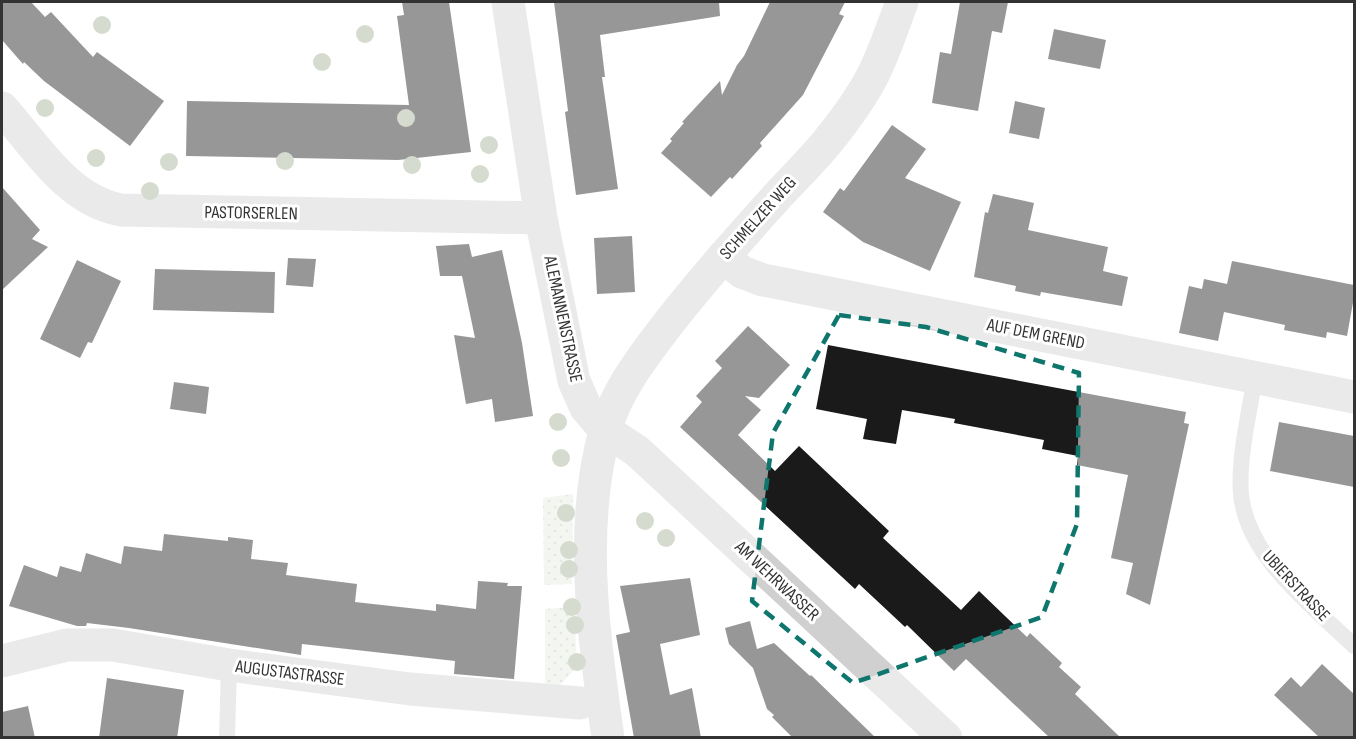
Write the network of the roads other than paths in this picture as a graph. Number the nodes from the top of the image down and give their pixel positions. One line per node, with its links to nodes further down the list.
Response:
1 (508, 2): 4 (street, ALEMANNENSTRASSE)
2 (902, 2): 5 (street, SCHMELZER WEG)
3 (2, 108): 4 (street, PASTORSERLEN)
4 (541, 218): 8 (street, ALEMANNENSTRASSE)
5 (723, 257): 6 (street, AUF DEM GREND); 8 (street, SCHMELZER WEG)
6 (1255, 377): 7 (street, AUF DEM GREND); 9 (lane, UBIERSTRASSE)
7 (1354, 396)
8 (605, 430): 14 (street); 15 (street, AM WEHRWASSER)
9 (1354, 646)
10 (2, 661): 11 (street, AUGUSTASTRASSE)
11 (229, 665): 12 (street, AUGUSTASTRASSE); 13 (lane)
12 (580, 704)
13 (227, 738)
14 (608, 738)
15 (946, 738)

